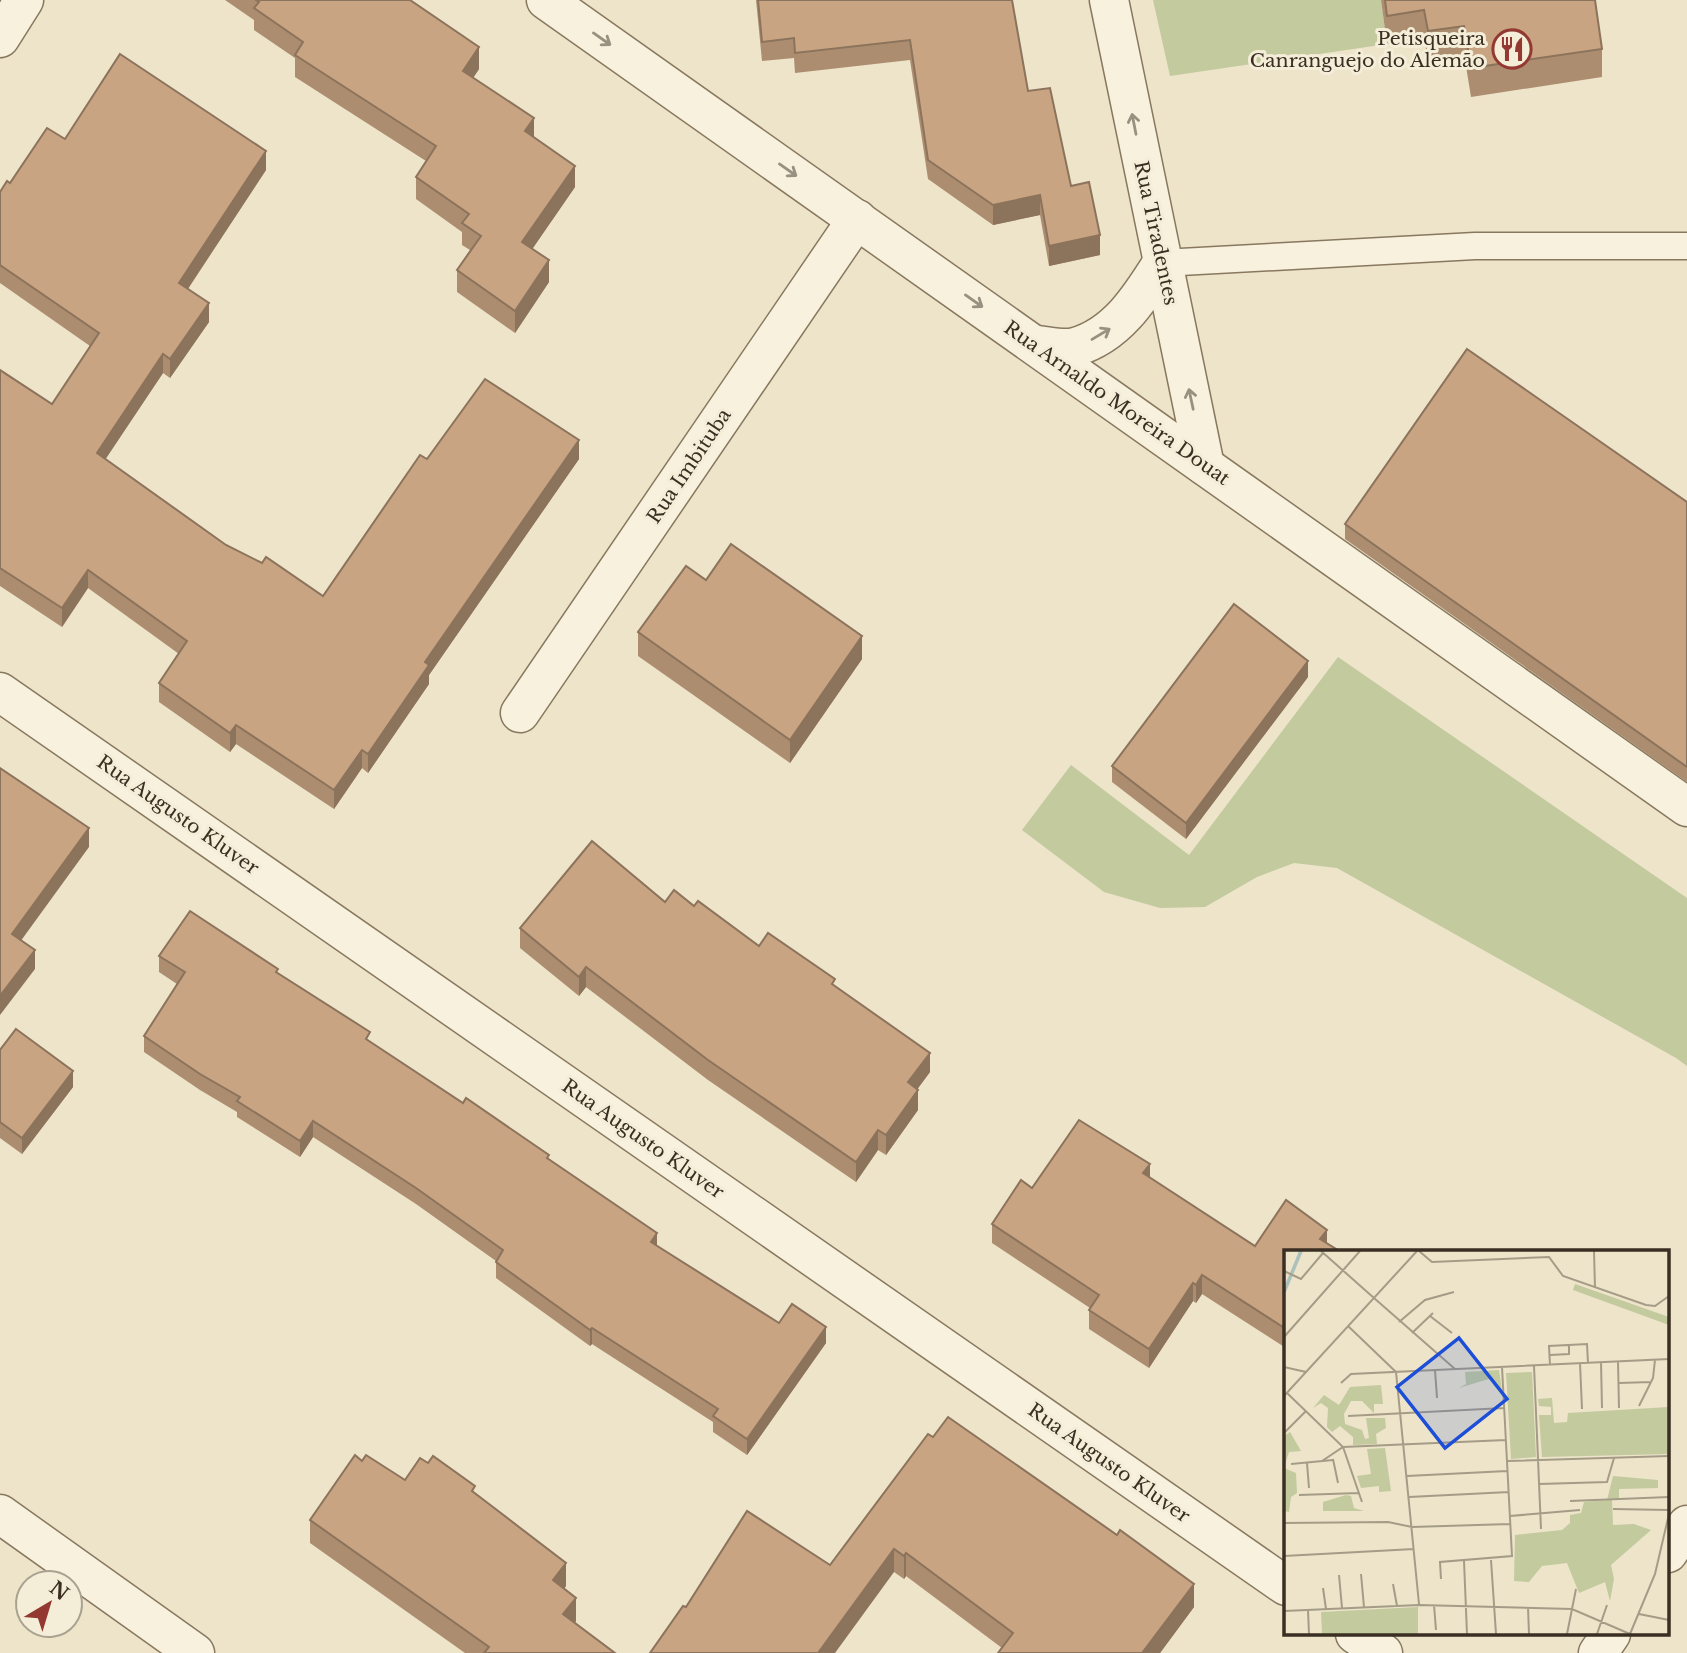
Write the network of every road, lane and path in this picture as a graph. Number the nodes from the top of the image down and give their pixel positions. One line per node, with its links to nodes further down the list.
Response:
1 (24, 0): 4 (street)
2 (546, 0): 5 (street, Rua Arnaldo Moreira Douat, one-way to 5)
3 (1109, 0): 7 (street, Rua Tiradentes, one-way to 3)
4 (0, 38)
5 (858, 219): 8 (street, Rua Arnaldo Moreira Douat, one-way to 8); 11 (street, Rua Imbituba)
6 (1687, 246): 7 (lane)
7 (1162, 263): 8 (street, one-way to 7); 9 (street, Rua Tiradentes, one-way to 7)
8 (1037, 345): 9 (street, Rua Arnaldo Moreira Douat)
9 (1205, 466): 12 (street, Rua Arnaldo Moreira Douat)
10 (0, 692): 16 (street, Rua Augusto Kluver)
11 (520, 713)
12 (1687, 807)
13 (0, 1514): 19 (street)
14 (1687, 1525): 15 (street)
15 (1670, 1550)
16 (1284, 1585)
17 (1358, 1636): 20 (street)
18 (1610, 1636): 21 (street)
19 (195, 1653)
20 (1383, 1653)
21 (1598, 1653)

